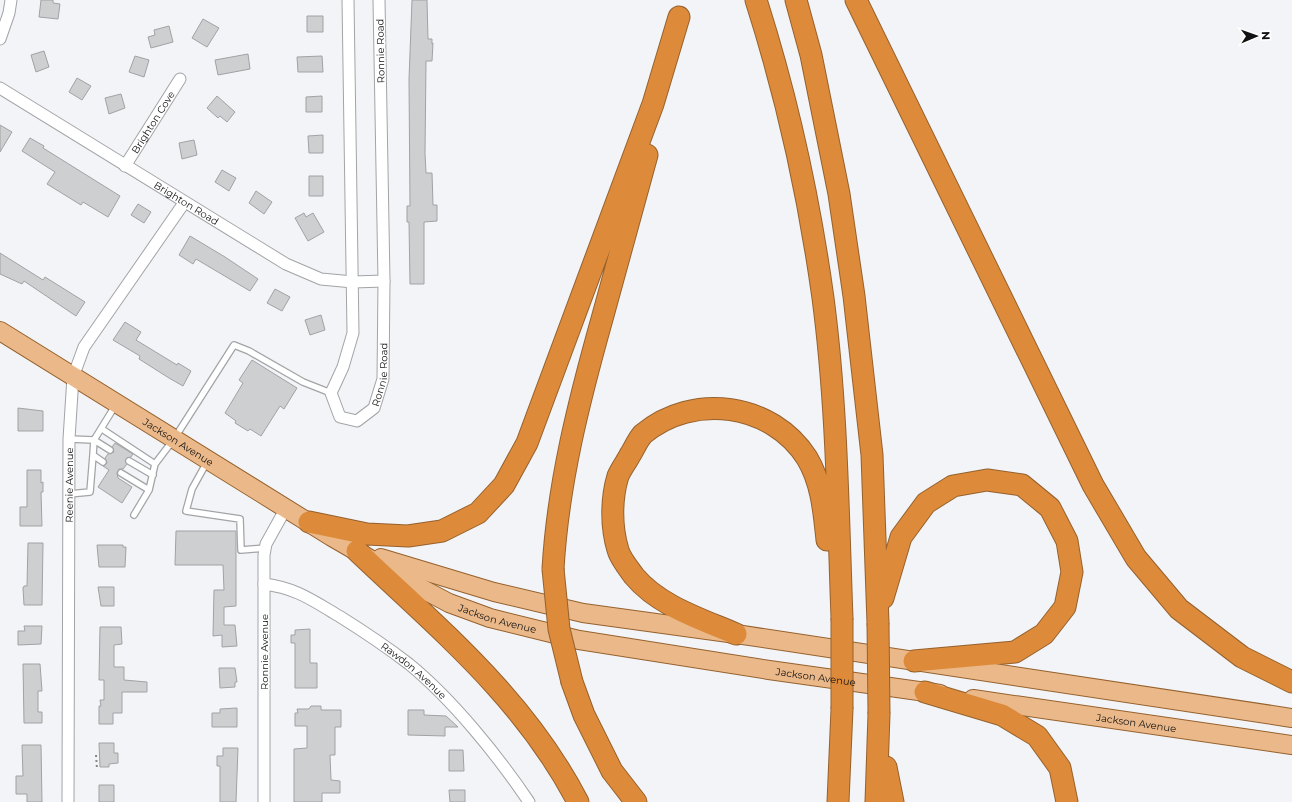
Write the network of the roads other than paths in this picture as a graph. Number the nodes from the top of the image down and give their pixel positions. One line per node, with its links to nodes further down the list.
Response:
1 (11, 0): 8 (street)
2 (348, 0): 14 (street)
3 (380, 0): 13 (street, Ronnie Road)
4 (756, 0): 39 (highway)
5 (796, 0): 40 (highway)
6 (856, 0): 43 (highway)
7 (680, 9): 35 (highway); 52 (highway, bridge)
8 (0, 39)
9 (180, 79): 11 (street, Brighton Cove)
10 (0, 88): 11 (street, Brighton Road)
11 (125, 166): 12 (street, Brighton Road)
12 (184, 203): 14 (street, Brighton Road); 16 (street, Reenie Avenue)
13 (384, 281): 14 (street, Brighton Road); 17 (street, Ronnie Road)
14 (353, 282): 17 (street)
15 (0, 331): 16 (main road, Jackson Avenue)
16 (72, 377): 18 (main road, Jackson Avenue); 20 (street, Reenie Avenue)
17 (331, 393): 21 (lane)
18 (116, 404): 19 (lane); 21 (main road, Jackson Avenue)
19 (102, 428): 22 (lane); 28 (lane)
20 (69, 438): 22 (lane); 32 (street, Reenie Avenue)
21 (174, 439): 25 (main road, Jackson Avenue); 28 (lane)
22 (94, 440): 23 (lane); 24 (lane)
23 (110, 450)
24 (93, 455): 27 (lane); 32 (lane)
25 (208, 460): 33 (main road, Jackson Avenue); 36 (lane)
26 (128, 461): 30 (lane)
27 (103, 462)
28 (155, 464): 30 (lane)
29 (121, 473): 31 (lane)
30 (153, 475): 31 (lane)
31 (149, 490): 34 (lane)
32 (69, 494): 48 (street, Reenie Avenue)
33 (286, 508): 35 (main road, Jackson Avenue); 36 (street, Ronnie Avenue)
34 (134, 516)
35 (308, 522): 37 (main road, Jackson Avenue)
36 (265, 548): 38 (street, Ronnie Avenue)
37 (357, 551): 41 (main road, Jackson Avenue); 44 (main road, Jackson Avenue); 51 (highway)
38 (264, 584): 49 (street, Ronnie Avenue); 50 (street, Rawdon Avenue)
39 (841, 587): 41 (highway); 53 (highway, bridge)
40 (878, 619): 42 (highway); 46 (highway, bridge)
41 (736, 634): 42 (main road, Jackson Avenue)
42 (914, 661): 45 (main road, Jackson Avenue)
43 (1292, 682)
44 (925, 692): 47 (main road, Jackson Avenue); 56 (highway)
45 (1292, 718)
46 (878, 721): 54 (highway); 55 (highway)
47 (1292, 745)
48 (68, 802)
49 (264, 802)
50 (529, 802)
51 (578, 802)
52 (636, 802)
53 (838, 802)
54 (876, 802)
55 (893, 802)
56 (1067, 802)

